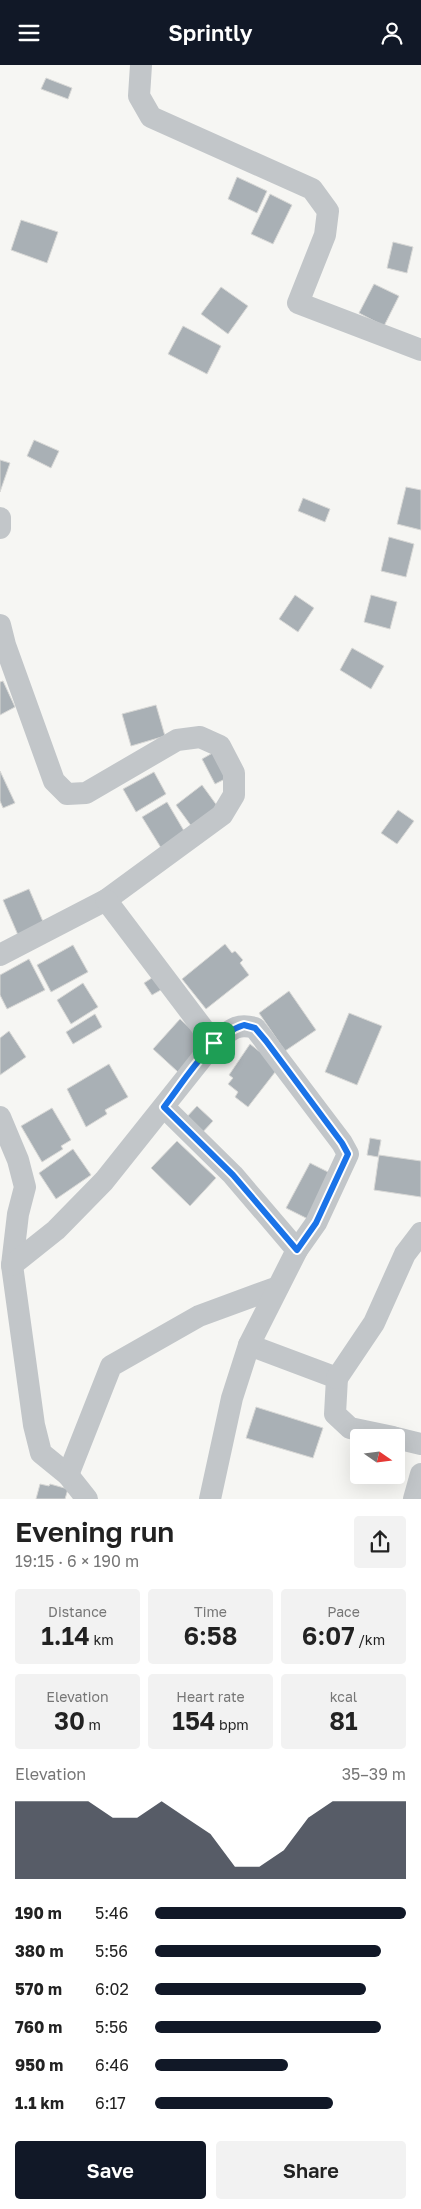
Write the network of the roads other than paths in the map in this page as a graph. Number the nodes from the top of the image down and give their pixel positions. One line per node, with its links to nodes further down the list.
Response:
1 (140, 65): 2 (street)
2 (421, 350)
3 (0, 518): 4 (street)
4 (0, 528)
5 (0, 625): 6 (street)
6 (106, 900): 7 (street); 8 (street)
7 (0, 955)
8 (214, 1043): 9 (street); 13 (street)
9 (164, 1107): 13 (street); 14 (street)
10 (0, 1117): 11 (street)
11 (5, 1142): 14 (street)
12 (421, 1233): 17 (street)
13 (297, 1250): 15 (street)
14 (12, 1265): 22 (street)
15 (278, 1287): 16 (street); 22 (street)
16 (248, 1345): 17 (street); 24 (street)
17 (337, 1378): 18 (street)
18 (354, 1429)
19 (405, 1440): 20 (street)
20 (421, 1444)
21 (421, 1474): 25 (street)
22 (68, 1475): 23 (street)
23 (87, 1499)
24 (210, 1499)
25 (414, 1499)

